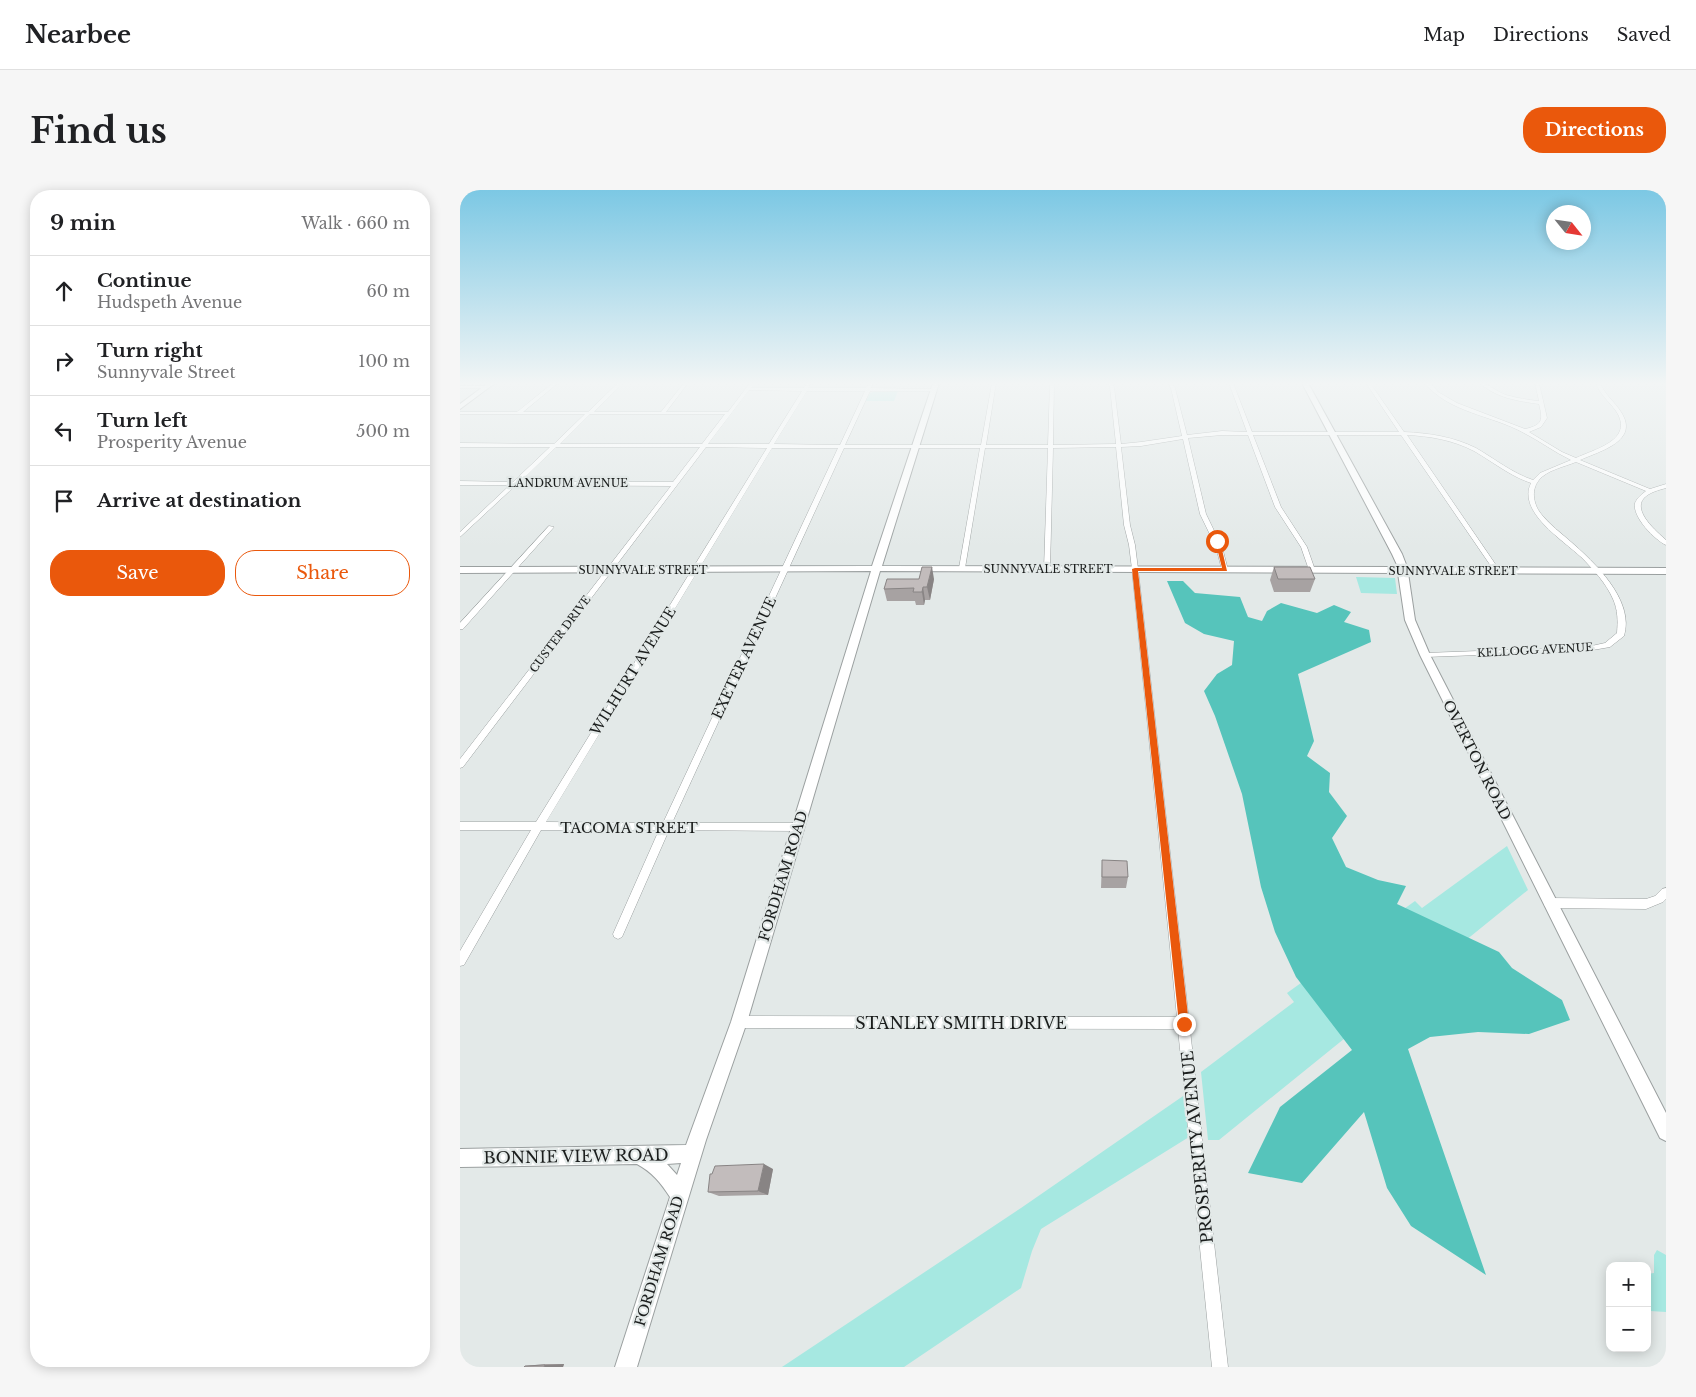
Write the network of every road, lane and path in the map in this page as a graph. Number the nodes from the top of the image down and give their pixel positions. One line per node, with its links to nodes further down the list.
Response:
1 (564, 438): 18 (street)
2 (711, 438): 19 (street, CUSTER DRIVE)
3 (775, 438): 20 (street, WILHURT AVENUE)
4 (845, 438): 21 (street, EXETER AVENUE)
5 (919, 438): 23 (street, FORDHAM ROAD)
6 (985, 438): 24 (street)
7 (1051, 438): 25 (street)
8 (1118, 438): 22 (street, PROSPERITY AVENUE)
9 (1171, 438): 22 (street)
10 (1184, 438): 45 (street)
11 (1251, 438): 46 (street)
12 (1334, 438): 47 (street, OVERTON ROAD)
13 (1407, 438): 48 (street)
14 (1439, 438): 27 (street)
15 (1536, 438): 26 (street)
16 (1619, 438): 26 (street)
17 (460, 446): 18 (street)
18 (556, 446): 19 (street); 29 (street)
19 (705, 446): 20 (street); 30 (street, CUSTER DRIVE)
20 (770, 446): 21 (street); 43 (street, WILHURT AVENUE)
21 (841, 446): 23 (street); 44 (street, EXETER AVENUE)
22 (1119, 446): 25 (street); 40 (street, PROSPERITY AVENUE)
23 (916, 447): 24 (street); 38 (street, FORDHAM ROAD)
24 (984, 447): 25 (street); 36 (street)
25 (1051, 447): 39 (street)
26 (1576, 459): 27 (street); 32 (street)
27 (1533, 482): 49 (street, KELLOGG AVENUE)
28 (460, 483): 29 (street, LANDRUM AVENUE)
29 (516, 483): 30 (street, LANDRUM AVENUE); 34 (street)
30 (676, 484): 37 (street, CUSTER DRIVE)
31 (1666, 486): 32 (street)
32 (1650, 491): 35 (street)
33 (551, 527): 42 (street)
34 (460, 535)
35 (1666, 543)
36 (962, 568): 38 (street, SUNNYVALE STREET); 39 (street, SUNNYVALE STREET)
37 (609, 569): 42 (street, SUNNYVALE STREET); 43 (street, SUNNYVALE STREET); 53 (street, CUSTER DRIVE)
38 (876, 569): 44 (street, SUNNYVALE STREET); 56 (street, FORDHAM ROAD)
39 (1047, 569): 40 (street, SUNNYVALE STREET)
40 (1135, 569): 45 (street, SUNNYVALE STREET); 63 (street, PROSPERITY AVENUE)
41 (460, 570): 42 (street, SUNNYVALE STREET)
42 (512, 570): 51 (street)
43 (696, 570): 44 (street, SUNNYVALE STREET); 55 (street, WILHURT AVENUE)
44 (785, 570): 57 (street, EXETER AVENUE)
45 (1225, 570): 46 (street, SUNNYVALE STREET)
46 (1312, 570): 47 (street, SUNNYVALE STREET)
47 (1402, 571): 48 (street, SUNNYVALE STREET); 52 (street, OVERTON ROAD)
48 (1497, 571): 49 (street, SUNNYVALE STREET)
49 (1596, 571): 50 (street, SUNNYVALE STREET); 52 (street, KELLOGG AVENUE)
50 (1666, 571)
51 (460, 627)
52 (1425, 655): 59 (street, OVERTON ROAD)
53 (460, 765)
54 (460, 826): 55 (street, TACOMA STREET)
55 (538, 827): 57 (street, TACOMA STREET); 61 (street, WILHURT AVENUE)
56 (798, 827): 57 (street, TACOMA STREET); 62 (street, FORDHAM ROAD)
57 (665, 828): 60 (street, EXETER AVENUE)
58 (1664, 898): 59 (street)
59 (1549, 903): 64 (street, OVERTON ROAD)
60 (618, 934)
61 (460, 961)
62 (738, 1022): 63 (street, STANLEY SMITH DRIVE); 66 (street, FORDHAM ROAD)
63 (1184, 1024): 70 (street, PROSPERITY AVENUE)
64 (1666, 1132)
65 (639, 1154): 66 (street, BONNIE VIEW ROAD); 67 (street, BONNIE VIEW ROAD); 68 (street)
66 (693, 1154): 68 (street, FORDHAM ROAD)
67 (460, 1158)
68 (680, 1196): 69 (street, FORDHAM ROAD)
69 (626, 1367)
70 (1220, 1367)

